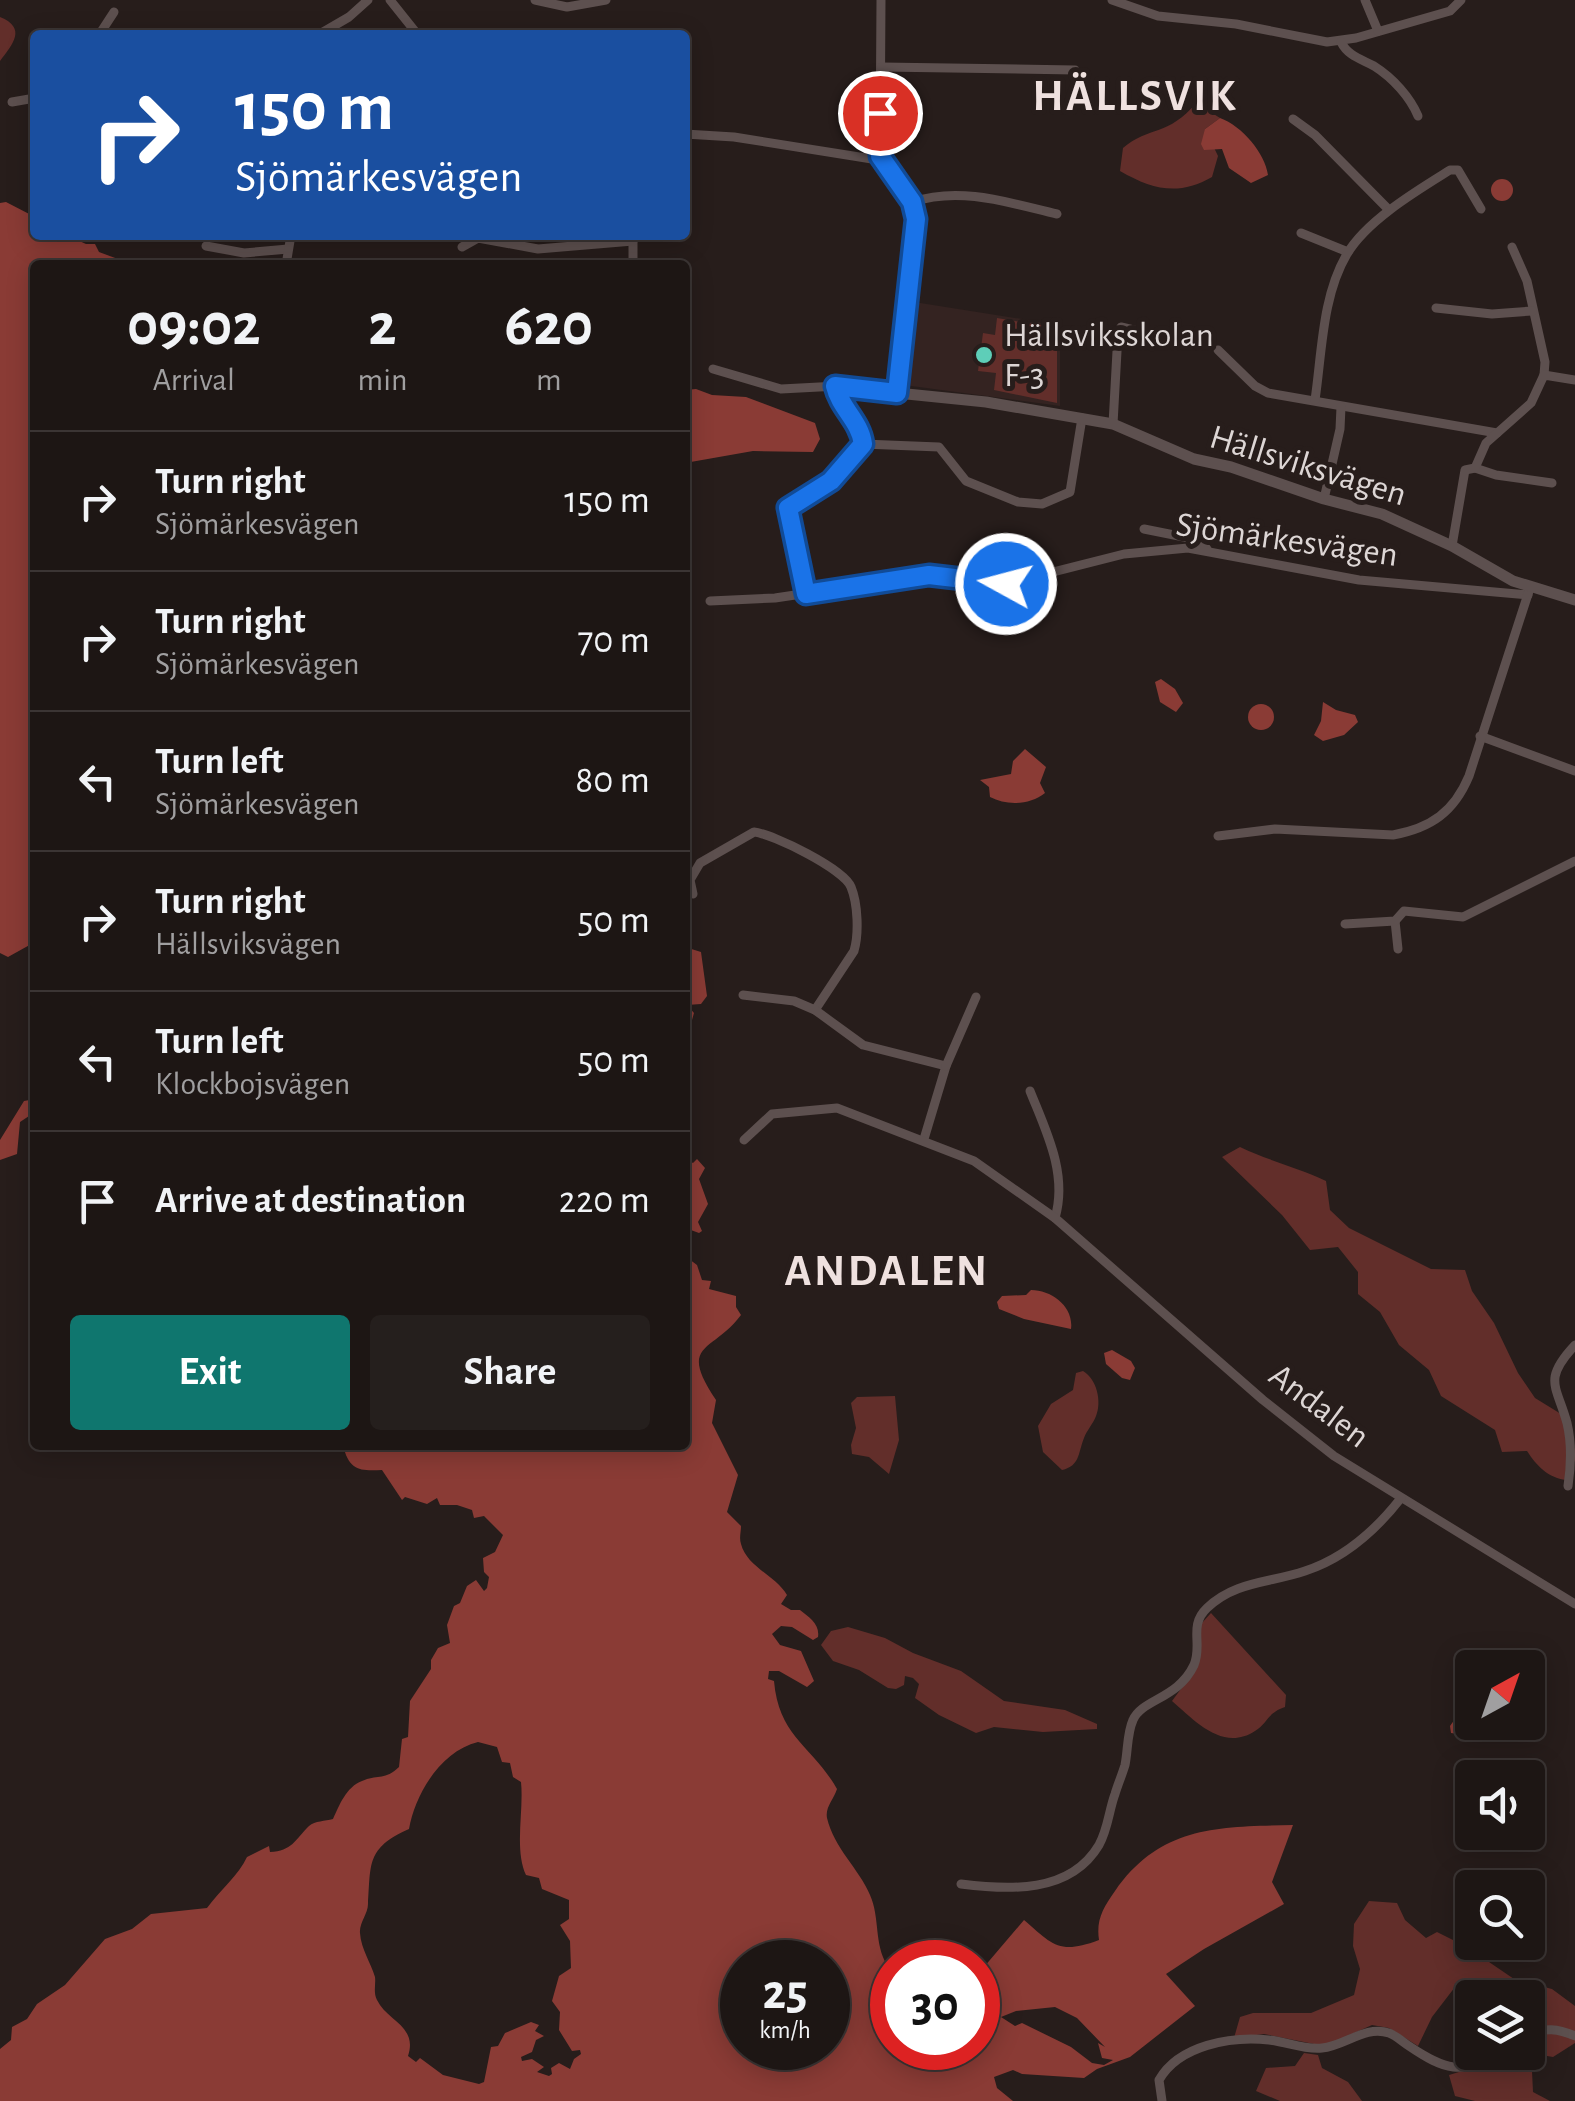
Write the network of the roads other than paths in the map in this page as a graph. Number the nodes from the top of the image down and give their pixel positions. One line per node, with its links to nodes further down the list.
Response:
1 (368, 0): 12 (street)
2 (390, 0): 13 (street)
3 (535, 0): 9 (street)
4 (606, 0): 9 (street)
5 (882, 0): 16 (street)
6 (1112, 0): 15 (street)
7 (1365, 0): 14 (street)
8 (1460, 0): 14 (street)
9 (589, 1)
10 (114, 12): 11 (street)
11 (102, 30)
12 (327, 30)
13 (414, 30)
14 (1378, 31): 15 (street)
15 (1341, 42): 20 (street)
16 (882, 67): 17 (street); 23 (street)
17 (1075, 70)
18 (30, 99): 19 (street)
19 (12, 102)
20 (1418, 116)
21 (1293, 118): 26 (street)
22 (690, 134): 23 (street)
23 (880, 156): 24 (street)
24 (912, 202): 27 (street); 47 (street)
25 (1481, 209): 26 (street)
26 (1389, 210): 37 (street)
27 (1057, 214)
28 (1301, 232): 37 (street)
29 (290, 240): 36 (street)
30 (474, 240): 34 (street)
31 (489, 240): 32 (street)
32 (616, 240)
33 (206, 246): 36 (street)
34 (462, 247)
35 (1512, 247): 40 (street)
36 (288, 249): 38 (street)
37 (1348, 252): 48 (street)
38 (287, 260)
39 (1436, 308): 40 (street)
40 (1532, 311): 44 (street)
41 (1138, 332): 51 (street)
42 (1218, 350): 48 (street)
43 (712, 369): 46 (street, Hällsviksvägen)
44 (1544, 375): 45 (street); 52 (street)
45 (1575, 380)
46 (835, 386): 47 (street, Hällsviksvägen); 53 (street)
47 (898, 386): 50 (street, Hällsviksvägen)
48 (1315, 400): 49 (street)
49 (1341, 407): 52 (street); 56 (street)
50 (1082, 418): 51 (street, Hällsviksvägen); 53 (street)
51 (1113, 424): 56 (street, Hällsviksvägen)
52 (1497, 433): 54 (street)
53 (863, 444): 61 (street)
54 (1475, 468): 55 (street); 58 (street)
55 (1552, 483)
56 (1324, 499): 58 (street, Hällsviksvägen)
57 (1144, 528): 59 (street)
58 (1452, 546): 60 (street, Hällsviksvägen)
59 (1207, 549): 60 (street, Sjömärkesvägen); 61 (street, Sjömärkesvägen)
60 (1529, 592): 62 (street, Hällsviksvägen); 64 (street)
61 (806, 594): 63 (street, Sjömärkesvägen)
62 (1575, 600)
63 (710, 602)
64 (1480, 736): 65 (street); 66 (street)
65 (1575, 771)
66 (1218, 836)
67 (1575, 862): 69 (street)
68 (693, 894): 74 (street)
69 (1395, 921): 70 (street); 71 (street)
70 (1345, 924)
71 (1398, 949)
72 (743, 995): 74 (street)
73 (976, 998): 75 (street)
74 (815, 1010): 75 (street)
75 (946, 1066): 77 (street)
76 (1030, 1091): 79 (street)
77 (924, 1139): 78 (street, Andalen); 79 (street, Andalen)
78 (744, 1140)
79 (1055, 1218): 82 (street, Andalen)
80 (1575, 1346): 81 (street)
81 (1568, 1486)
82 (1401, 1498): 83 (street, Andalen); 84 (street)
83 (1575, 1604)
84 (960, 1884)
85 (1545, 2029): 86 (street)
86 (1575, 2036)
87 (1455, 2068): 88 (street)
88 (1162, 2101)

